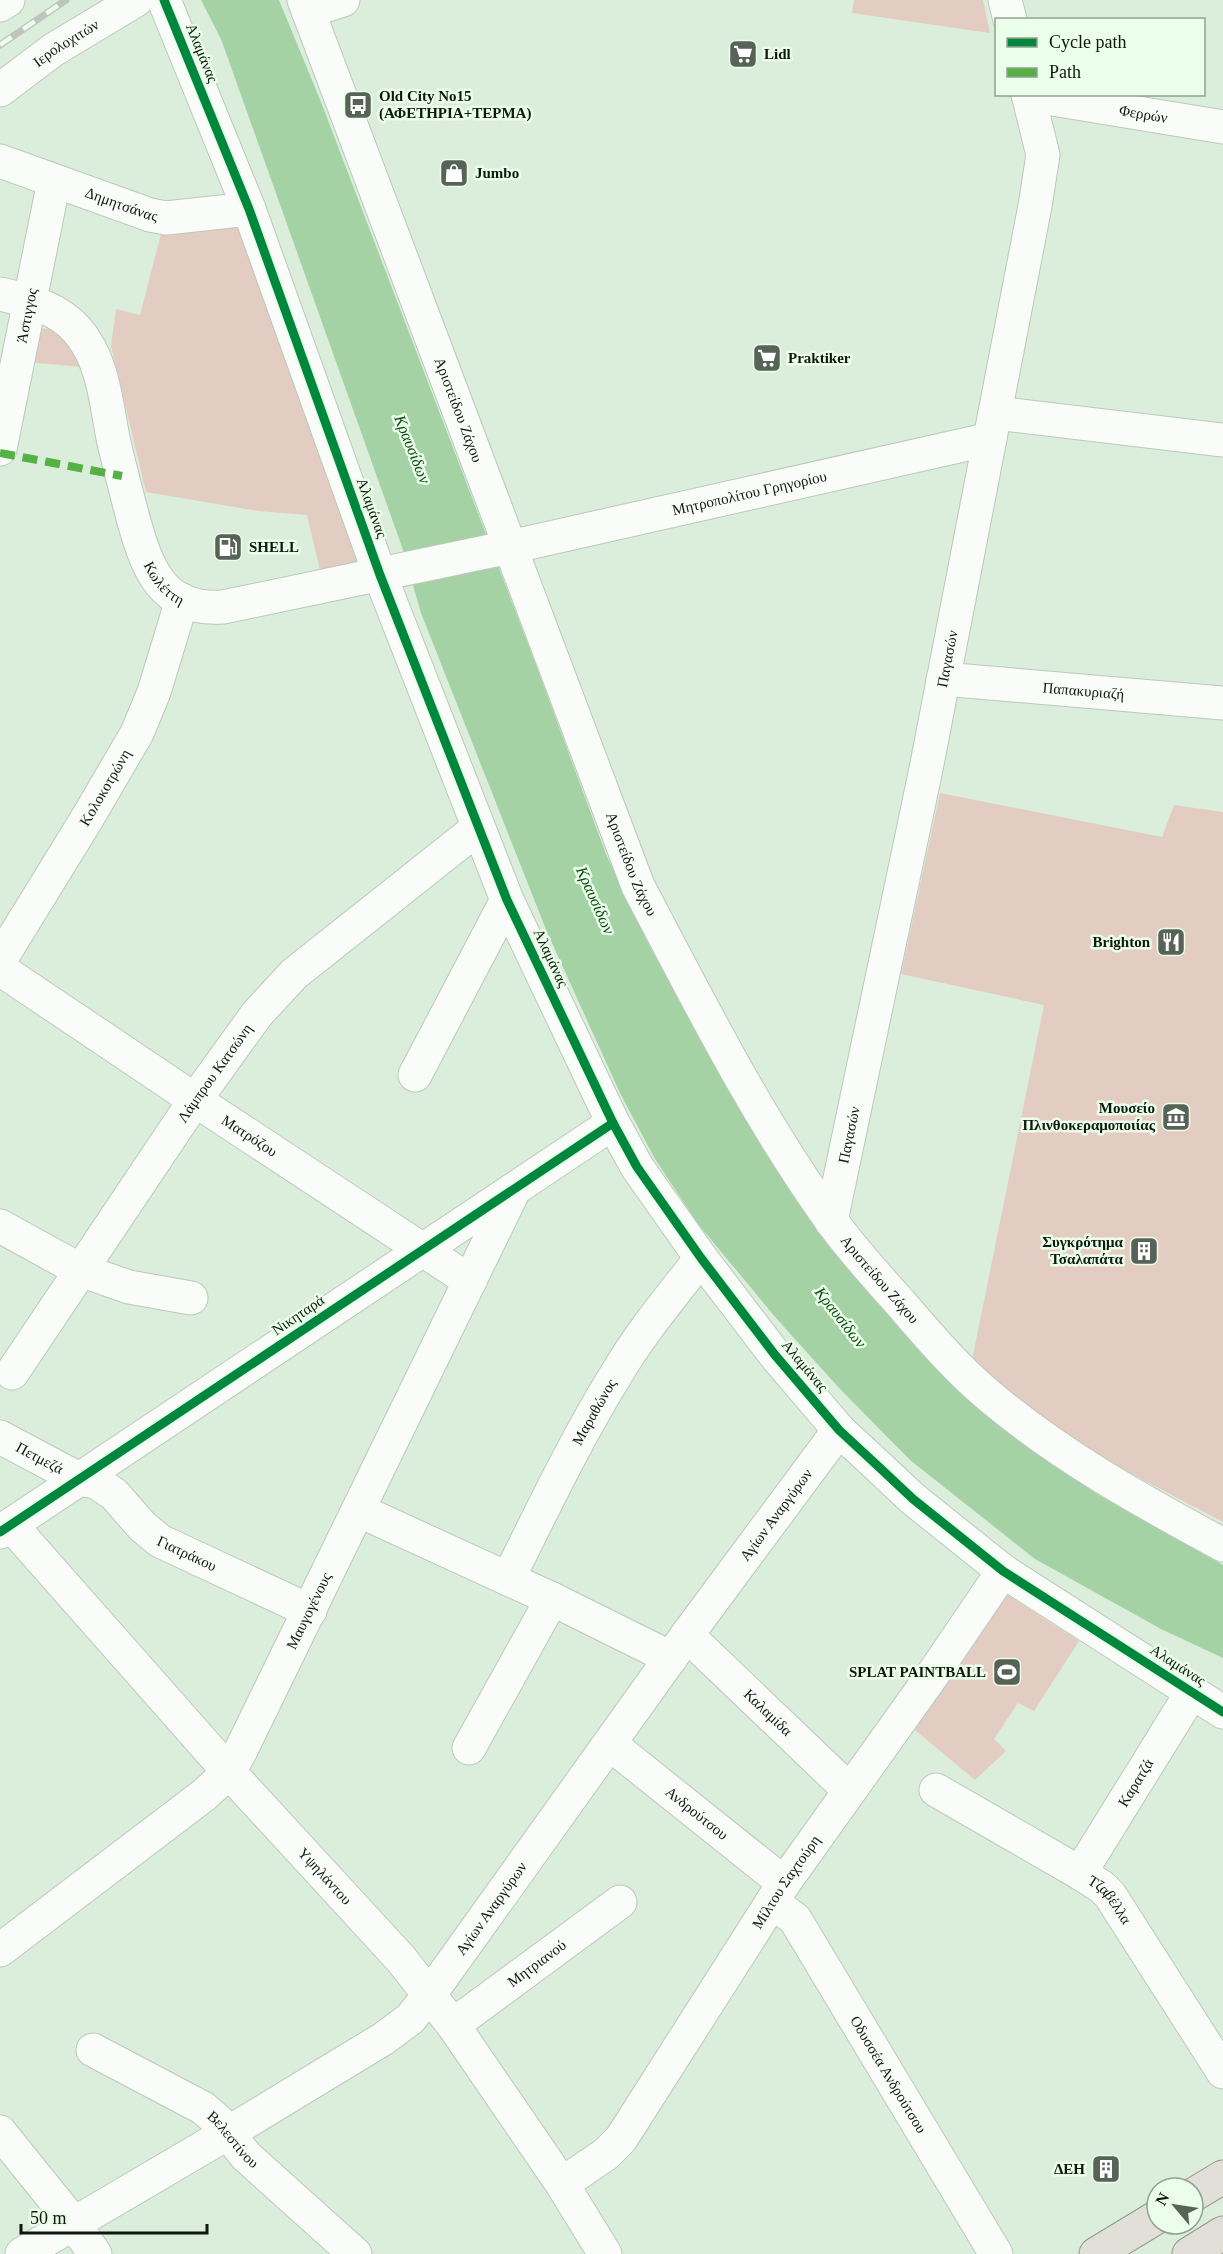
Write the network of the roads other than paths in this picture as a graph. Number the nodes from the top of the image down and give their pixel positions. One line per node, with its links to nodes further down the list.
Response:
1 (8, 0): 6 (street)
2 (136, 0): 9 (street, Ιερολοχιτών)
3 (164, 0): 15 (street, Αλαμάνας)
4 (344, 0): 7 (street)
5 (1005, 0): 8 (street)
6 (0, 5)
7 (306, 6): 20 (street, Αριστείδου Ζάχου)
8 (1010, 18)
9 (0, 90)
10 (1028, 96): 17 (street, Παγασών)
11 (1034, 96): 12 (street, Φερρών)
12 (1223, 127)
13 (0, 161): 14 (street, Δημητσάνας)
14 (54, 181): 15 (street, Δημητσάνας); 16 (street, Άστιγγος)
15 (249, 209): 21 (street, Αλαμάνας)
16 (14, 297): 19 (street, Άστιγγος); 22 (street, Κωλέττη)
17 (993, 426): 18 (street, Μητροπολίτου Γρηγορίου); 20 (street, Μητροπολίτου Γρηγορίου); 23 (street, Παγασών)
18 (1223, 440)
19 (0, 449)
20 (510, 547): 21 (street, Κωλέττη); 33 (street, Αριστείδου Ζάχου)
21 (380, 575): 22 (street, Κωλέττη); 25 (street, Αλαμάνας)
22 (182, 600): 27 (street, Κολοκοτρώνη)
23 (943, 679): 24 (street, Παπακυριαζή); 33 (street, Παγασών)
24 (1223, 703)
25 (478, 828): 26 (street, Αλαμάνας); 30 (street, Λάμπρου Κατσώνη)
26 (507, 900): 29 (street); 31 (street, Αλαμάνας)
27 (0, 960)
28 (0, 969): 30 (street, Ματρόζου)
29 (415, 1075)
30 (195, 1100): 35 (street, Ματρόζου); 37 (street, Λάμπρου Κατσώνη)
31 (613, 1124): 32 (street, Νικηταρά); 36 (street, Αλαμάνας)
32 (514, 1190): 35 (street, Νικηταρά); 38 (street, Μαυγογένους)
33 (831, 1221): 46 (street, Αριστείδου Ζάχου)
34 (0, 1226): 37 (street)
35 (423, 1250): 38 (street, Ματρόζου); 43 (street, Νικηταρά)
36 (701, 1258): 41 (street, Αλαμάνας); 48 (street, Μαραθώνος)
37 (80, 1270): 39 (street); 40 (street, Λάμπρου Κατσώνη)
38 (470, 1281): 44 (street, Μαυγογένους)
39 (191, 1298)
40 (12, 1374)
41 (839, 1430): 47 (street, Αλαμάνας); 51 (street, Αγίων Αναργύρων)
42 (0, 1437): 43 (street, Πετμεζά)
43 (79, 1479): 45 (street, Νικηταρά); 50 (street, Γιατράκου)
44 (358, 1510): 48 (street, Καλαμίδα); 50 (street, Μαυγογένους)
45 (5, 1528): 56 (street, Υψηλάντου)
46 (1223, 1545)
47 (1003, 1571): 52 (street, Αλαμάνας); 57 (street, Μίλτου Σαχτούρη)
48 (508, 1579): 49 (street, Καλαμίδα)
49 (552, 1599): 51 (street, Καλαμίδα); 55 (street)
50 (310, 1611): 56 (street, Μαυγογένους)
51 (679, 1646): 54 (street, Αγίων Αναργύρων); 57 (street, Καλαμίδα)
52 (1192, 1692): 53 (street, Αλαμάνας); 59 (street, Καρατζά)
53 (1223, 1712)
54 (610, 1744): 60 (street, Ανδρούτσου); 63 (street, Αγίων Αναργύρων)
55 (470, 1748)
56 (229, 1772): 62 (street, Μαυγογένους); 63 (street, Υψηλάντου)
57 (849, 1790): 60 (street, Μίλτου Σαχτούρη)
58 (936, 1790): 59 (street, Τζαβέλλα)
59 (1080, 1873): 66 (street, Τζαβέλλα)
60 (778, 1893): 70 (street, Μίλτου Σαχτούρη); 79 (street, Οδυσσέα Ανδρούτσου)
61 (620, 1902): 64 (street, Μητριανού)
62 (0, 1950)
63 (430, 1995): 64 (street, Υψηλάντου); 68 (street, Αγίων Αναργύρων)
64 (453, 2025): 70 (street, Υψηλάντου)
65 (93, 2050): 68 (street, Βελεστίνου)
66 (1223, 2072)
67 (0, 2132): 72 (street)
68 (228, 2133): 72 (street, Αγίων Αναργύρων); 77 (street, Βελεστίνου)
69 (1223, 2177): 71 (main road)
70 (562, 2184): 78 (street, Υψηλάντου)
71 (1205, 2188)
72 (74, 2224): 75 (street, Αγίων Αναργύρων); 76 (street)
73 (1145, 2224): 80 (main road)
74 (1223, 2234): 81 (main road)
75 (22, 2254)
76 (95, 2254)
77 (355, 2254)
78 (605, 2254)
79 (996, 2254)
80 (1096, 2254)
81 (1189, 2254)

